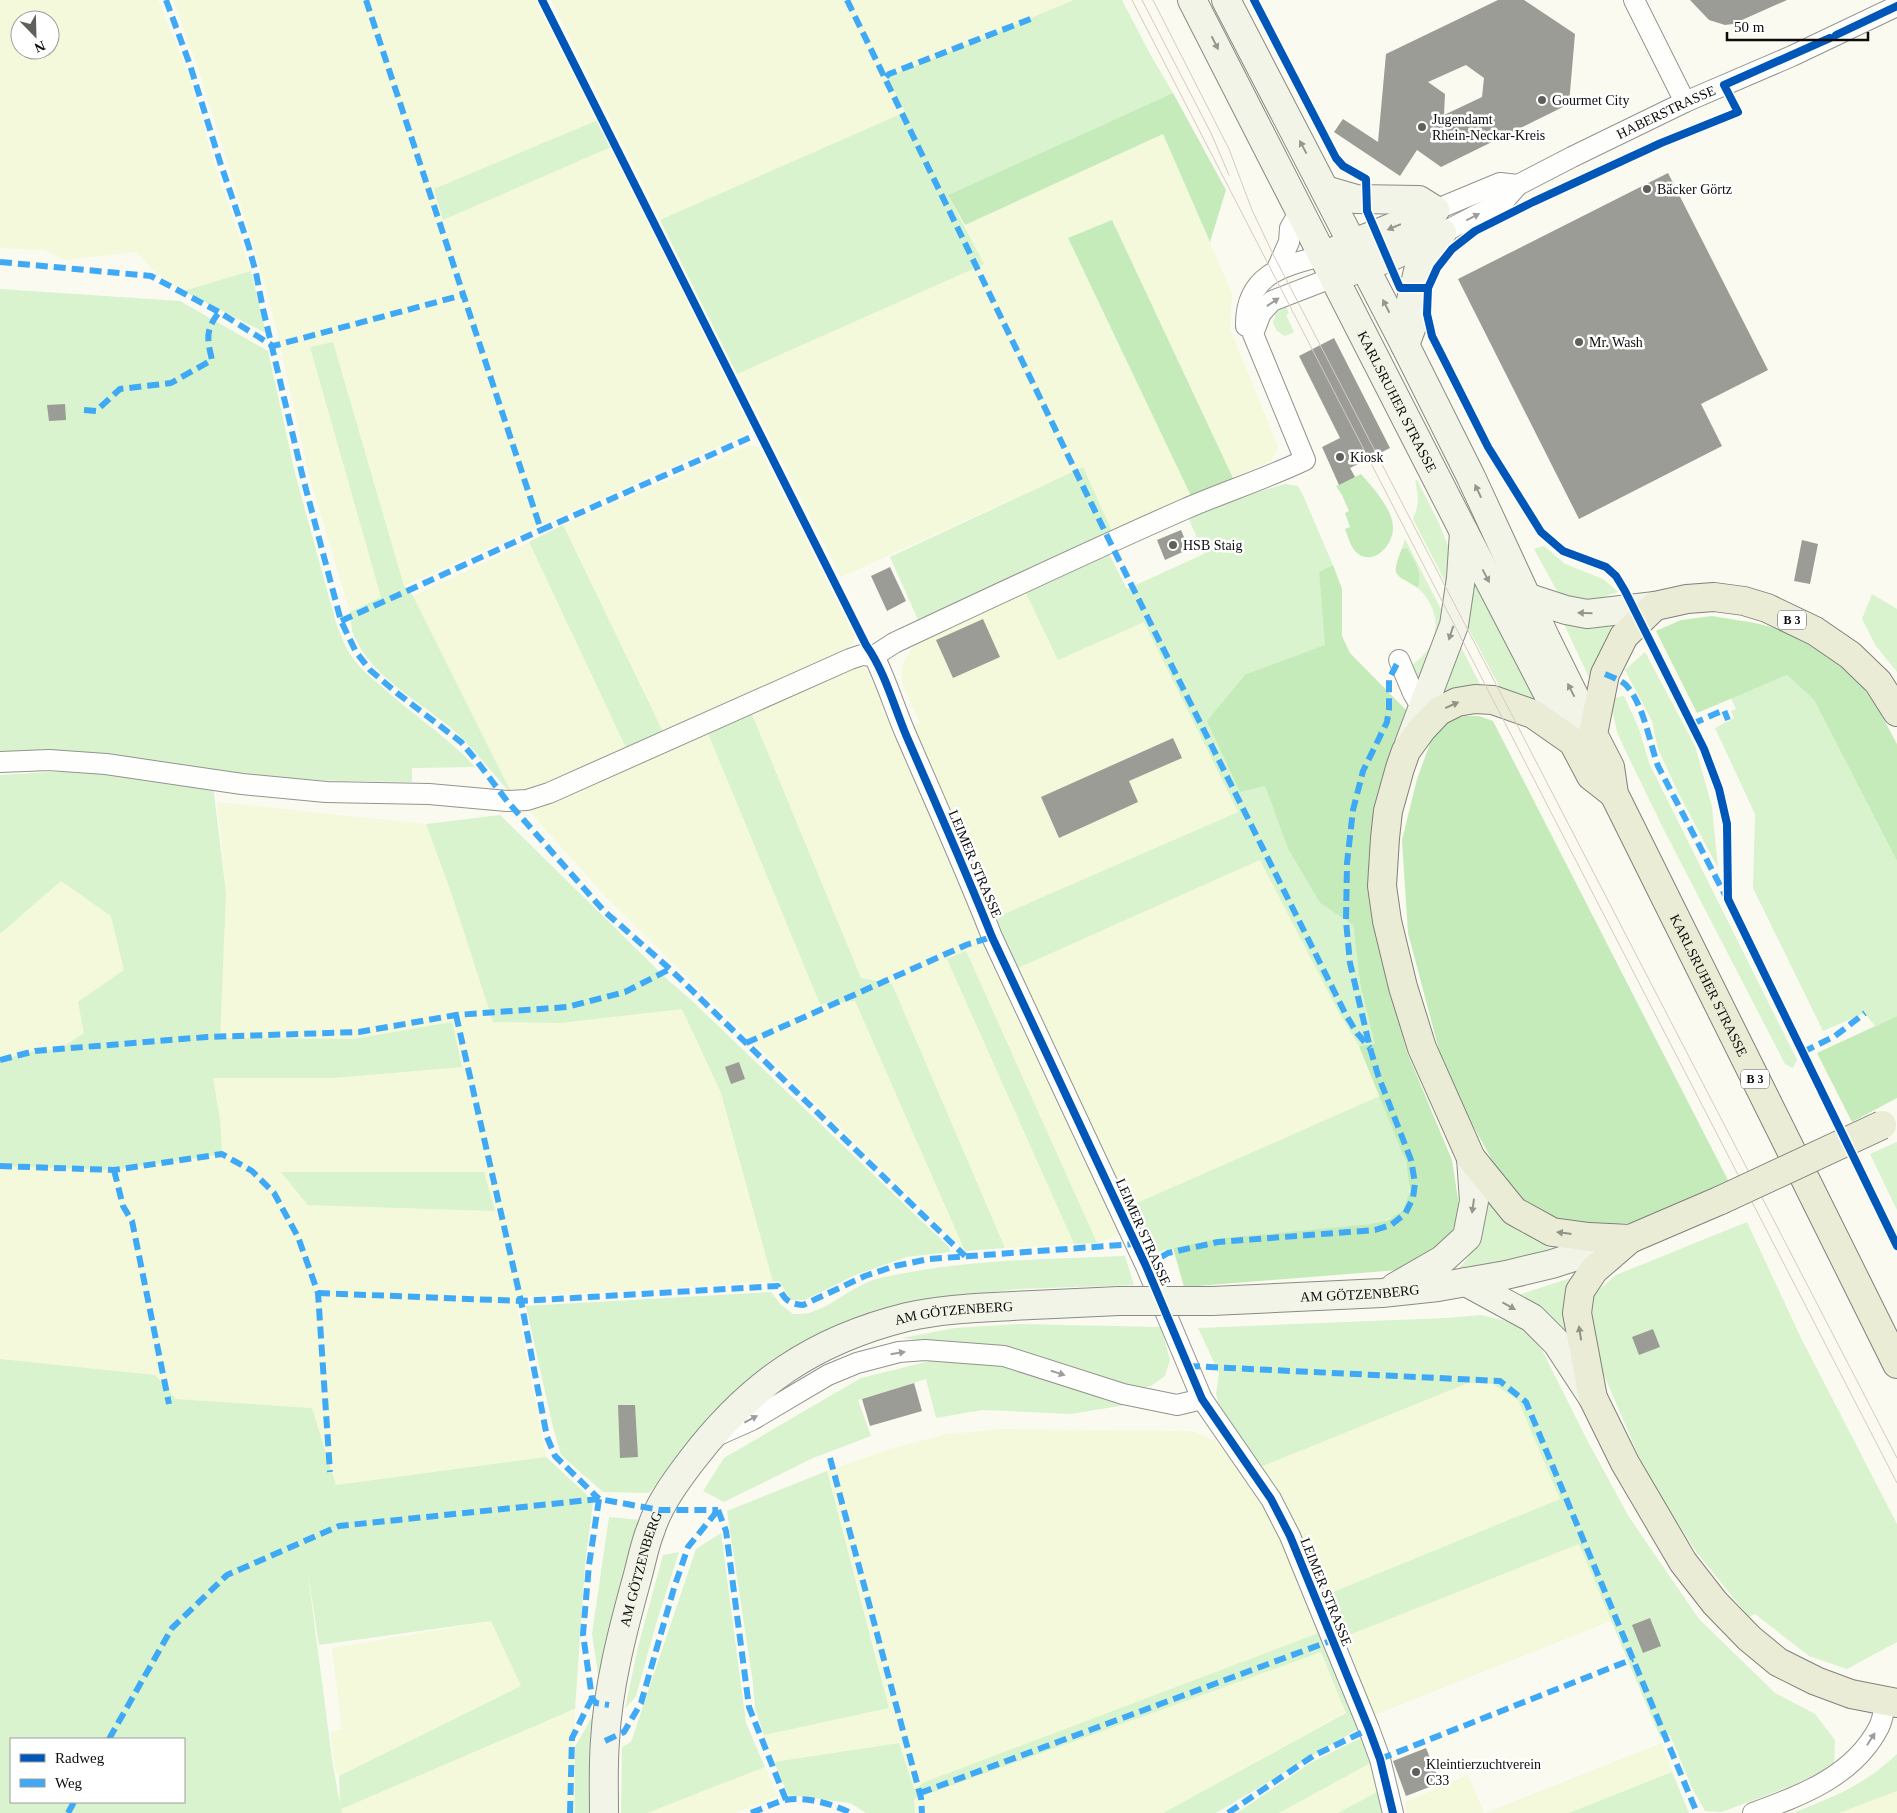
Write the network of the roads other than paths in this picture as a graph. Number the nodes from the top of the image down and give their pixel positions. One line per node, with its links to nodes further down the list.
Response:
1 (1192, 0): 7 (main road, KARLSRUHER STRASSE, one-way to 7)
2 (1226, 0): 6 (main road, KARLSRUHER STRASSE, one-way to 2)
3 (1634, 0): 5 (street)
4 (1897, 6): 5 (street, HABERSTRASSE)
5 (1685, 102): 8 (street, HABERSTRASSE)
6 (1325, 190): 8 (main road); 9 (main road, KARLSRUHER STRASSE)
7 (1300, 211): 10 (main road, KARLSRUHER STRASSE); 11 (street)
8 (1438, 221): 9 (main road); 13 (main road)
9 (1359, 255): 10 (main road); 13 (main road, KARLSRUHER STRASSE, one-way to 9)
10 (1328, 266): 11 (street); 12 (street, one-way to 10); 14 (main road, KARLSRUHER STRASSE)
11 (1276, 271): 12 (street)
12 (1249, 330): 17 (street)
13 (1406, 345): 15 (main road, KARLSRUHER STRASSE, one-way to 13)
14 (1464, 532): 19 (main road, one-way to 19); 21 (main road, KARLSRUHER STRASSE, one-way to 21)
15 (1526, 597): 16 (main road, B 3, one-way to 15); 21 (main road, KARLSRUHER STRASSE, one-way to 15)
16 (1654, 606): 20 (main road, B 3); 21 (main road)
17 (874, 656): 23 (street); 31 (street, LEIMER STRASSE)
18 (1402, 668): 19 (street)
19 (1422, 708): 22 (main road)
20 (1897, 712)
21 (1583, 738): 22 (main road, one-way to 21); 29 (main road, KARLSRUHER STRASSE / B 3)
22 (1406, 751): 25 (main road)
23 (0, 762)
24 (1889, 1122): 26 (main road, bridge)
25 (1471, 1158): 26 (main road, one-way to 25); 28 (main road, one-way to 28)
26 (1630, 1239): 27 (main road, AM GÖTZENBERG); 30 (main road, one-way to 26)
27 (1466, 1282): 28 (main road, AM GÖTZENBERG); 30 (main road, one-way to 30)
28 (1382, 1294): 32 (main road, AM GÖTZENBERG, bridge)
29 (1897, 1364)
30 (1593, 1398): 33 (main road)
31 (1202, 1399): 32 (street, one-way to 31); 35 (street, LEIMER STRASSE)
32 (707, 1440): 34 (main road, AM GÖTZENBERG)
33 (1893, 1700): 36 (street, one-way to 33)
34 (604, 1813)
35 (1393, 1813)
36 (1753, 1813)

